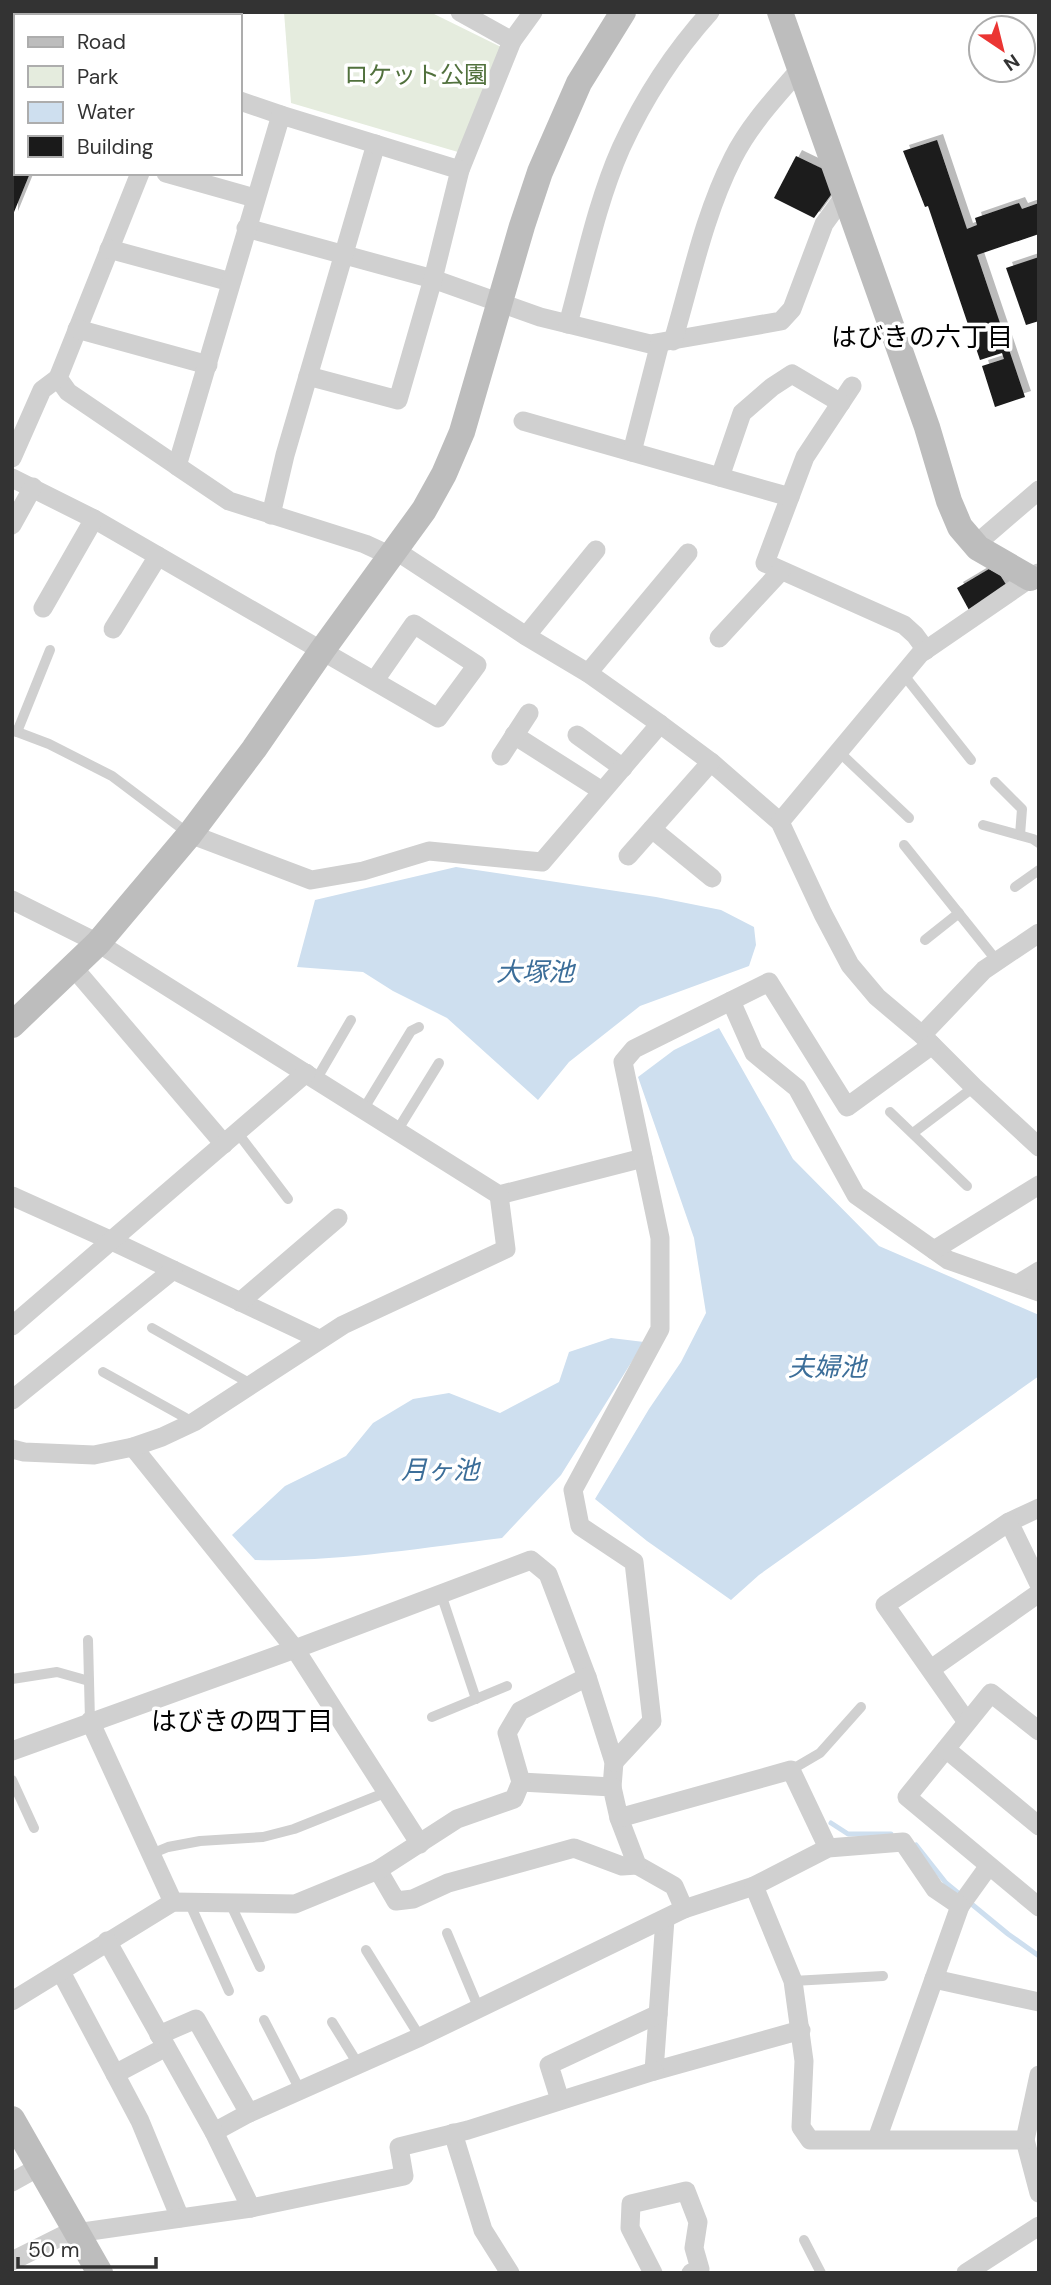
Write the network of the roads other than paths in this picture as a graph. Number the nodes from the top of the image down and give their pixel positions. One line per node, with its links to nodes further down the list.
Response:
1 (460, 12): 6 (street)
2 (533, 12): 6 (street)
3 (623, 12): 21 (street)
4 (710, 12): 22 (street)
5 (780, 12): 7 (street)
6 (512, 41): 11 (street)
7 (801, 68): 14 (street); 24 (street)
8 (242, 102): 9 (street)
9 (281, 116): 10 (street); 15 (street)
10 (376, 144): 11 (street); 18 (street)
11 (460, 170): 19 (street)
12 (139, 175): 17 (street)
13 (173, 175): 15 (street)
14 (845, 195): 24 (street); 42 (street)
15 (255, 198): 16 (street)
16 (246, 228): 18 (street); 20 (street)
17 (109, 249): 20 (street); 23 (street)
18 (343, 256): 19 (street); 26 (street)
19 (433, 279): 21 (street); 26 (street)
20 (231, 282): 25 (street)
21 (499, 303): 22 (street); 44 (street)
22 (568, 324): 24 (street)
23 (77, 329): 25 (street); 27 (street)
24 (667, 342): 31 (street)
25 (208, 366): 33 (street)
26 (308, 376): 39 (street)
27 (58, 378): 32 (street); 33 (street)
28 (852, 386): 29 (street)
29 (841, 403): 34 (street); 38 (street)
30 (523, 421): 31 (street)
31 (632, 452): 34 (street)
32 (12, 458)
33 (177, 466): 39 (street)
34 (720, 477): 38 (street)
35 (12, 478): 36 (street)
36 (33, 487): 40 (street); 41 (street)
37 (1039, 490): 42 (street)
38 (790, 497): 47 (street)
39 (271, 515): 44 (street)
40 (94, 519): 46 (street); 49 (street)
41 (12, 525)
42 (975, 545): 48 (street)
43 (596, 550): 51 (street)
44 (393, 553): 51 (street); 53 (street)
45 (688, 553): 56 (street)
46 (158, 556): 50 (street); 53 (street)
47 (781, 570): 52 (street); 55 (street)
48 (1034, 576): 55 (street)
49 (43, 608)
50 (113, 629)
51 (526, 636): 56 (street)
52 (719, 638)
53 (323, 649): 58 (street); 75 (street)
54 (50, 650): 61 (lane)
55 (926, 650): 57 (street)
56 (588, 673): 60 (street)
57 (902, 674): 64 (street); 66 (lane)
58 (375, 680): 58 (street)
59 (529, 713): 62 (street)
60 (660, 724): 67 (street); 68 (street)
61 (15, 731): 75 (lane)
62 (514, 735): 65 (street); 70 (street)
63 (577, 735): 68 (street)
64 (838, 751): 71 (lane); 72 (street)
65 (500, 756)
66 (971, 760)
67 (711, 762): 72 (street); 74 (street)
68 (623, 768): 70 (street)
69 (995, 782): 76 (lane)
70 (602, 792): 75 (street)
71 (909, 818)
72 (780, 822): 94 (street)
73 (983, 825): 76 (lane)
74 (652, 829): 79 (street); 81 (street)
75 (190, 834): 87 (street)
76 (1020, 835): 77 (lane)
77 (1039, 843)
78 (904, 845): 84 (lane)
79 (628, 856)
80 (1039, 870): 82 (lane)
81 (712, 878)
82 (1015, 887)
83 (12, 900): 87 (street)
84 (959, 914): 86 (lane); 88 (lane)
85 (1039, 933): 88 (street)
86 (925, 940)
87 (98, 943): 89 (street); 96 (street)
88 (997, 961): 94 (street)
89 (74, 967): 92 (street); 103 (street)
90 (731, 1001): 94 (street); 104 (street); 112 (street)
91 (351, 1020): 96 (lane)
92 (12, 1025)
93 (419, 1027): 98 (lane)
94 (927, 1040): 97 (street)
95 (439, 1063): 100 (lane)
96 (311, 1076): 98 (street); 103 (street)
97 (974, 1087): 101 (lane); 102 (street)
98 (363, 1110): 100 (street)
99 (890, 1112): 101 (lane)
100 (397, 1131): 107 (street)
101 (913, 1133): 106 (lane)
102 (1035, 1136)
103 (231, 1138): 109 (lane); 111 (street)
104 (643, 1157): 107 (street); 147 (street)
105 (1039, 1185): 112 (street)
106 (967, 1186)
107 (499, 1195): 120 (street)
108 (12, 1196): 111 (street)
109 (288, 1199)
110 (338, 1218): 117 (street)
111 (112, 1241): 113 (street); 118 (street)
112 (934, 1250): 115 (street)
113 (173, 1270): 117 (street); 123 (street)
114 (1039, 1271): 115 (street)
115 (1018, 1284): 116 (street)
116 (1039, 1292)
117 (240, 1302): 120 (street)
118 (12, 1326)
119 (152, 1328): 122 (lane)
120 (319, 1339): 122 (street)
121 (103, 1372): 124 (lane)
122 (251, 1384): 124 (street)
123 (12, 1400)
124 (194, 1422): 125 (street)
125 (133, 1447): 126 (street); 133 (street)
126 (12, 1449)
127 (1039, 1508): 128 (street)
128 (1009, 1522): 129 (street); 134 (street)
129 (1039, 1584)
130 (1039, 1593): 134 (street)
131 (441, 1594): 133 (street); 135 (street); 139 (lane)
132 (88, 1640): 137 (lane)
133 (295, 1649): 142 (street); 152 (street)
134 (930, 1669): 143 (street)
135 (587, 1677): 147 (street); 150 (street)
136 (12, 1679): 137 (lane)
137 (89, 1681): 142 (lane)
138 (507, 1686): 139 (lane)
139 (475, 1699): 141 (lane)
140 (861, 1707): 148 (lane)
141 (432, 1717)
142 (90, 1721): 146 (street); 158 (street)
143 (967, 1722): 144 (street); 145 (street)
144 (1039, 1731)
145 (946, 1749): 154 (street); 160 (street)
146 (12, 1751)
147 (614, 1762): 151 (street)
148 (791, 1770): 153 (street); 157 (street)
149 (12, 1780): 155 (lane)
150 (521, 1782): 151 (street); 156 (street)
151 (612, 1787): 153 (street)
152 (387, 1793): 156 (street); 158 (lane)
153 (619, 1818): 159 (street)
154 (1039, 1826)
155 (34, 1828)
156 (420, 1844): 161 (street)
157 (828, 1848): 162 (street); 165 (street)
158 (151, 1854): 163 (street)
159 (637, 1865): 161 (street); 167 (street)
160 (988, 1867): 165 (street); 166 (street)
161 (378, 1870): 164 (street)
162 (754, 1886): 167 (street); 176 (street)
163 (181, 1902): 164 (street); 170 (street); 177 (lane)
164 (230, 1903): 172 (lane)
165 (960, 1906): 175 (street)
166 (1039, 1907)
167 (684, 1909): 168 (street)
168 (666, 1919): 180 (street); 181 (street)
169 (447, 1933): 180 (lane)
170 (107, 1941): 173 (street); 186 (street)
171 (366, 1950): 185 (lane)
172 (260, 1967)
173 (61, 1972): 178 (street); 189 (street)
174 (883, 1976): 176 (lane)
175 (934, 1979): 179 (street); 197 (street)
176 (793, 1981): 184 (street)
177 (229, 1991)
178 (12, 2001)
179 (1039, 2002)
180 (479, 2009): 185 (street)
181 (658, 2014): 188 (street); 192 (street)
182 (264, 2020): 191 (lane)
183 (331, 2022): 187 (lane)
184 (801, 2030): 188 (street); 197 (street)
185 (420, 2037): 187 (street)
186 (163, 2041): 189 (street); 193 (street); 195 (street)
187 (358, 2064): 191 (street)
188 (654, 2071): 192 (street)
189 (115, 2074): 203 (street)
190 (1039, 2075): 198 (street)
191 (300, 2090): 193 (street)
192 (560, 2101): 196 (street)
193 (249, 2113): 195 (street)
194 (12, 2119): 199 (street)
195 (214, 2132): 202 (street)
196 (453, 2133): 202 (street); 209 (street)
197 (877, 2139): 198 (street)
198 (1025, 2140): 201 (street)
199 (39, 2167): 200 (street); 205 (street)
200 (12, 2182)
201 (1039, 2193)
202 (251, 2208): 203 (street)
203 (180, 2218): 205 (street)
204 (1039, 2227): 213 (street)
205 (75, 2231): 207 (street); 208 (street)
206 (804, 2240): 212 (lane)
207 (12, 2261)
208 (100, 2273)
209 (510, 2273)
210 (653, 2273): 211 (street)
211 (691, 2273)
212 (821, 2273)
213 (966, 2273)

